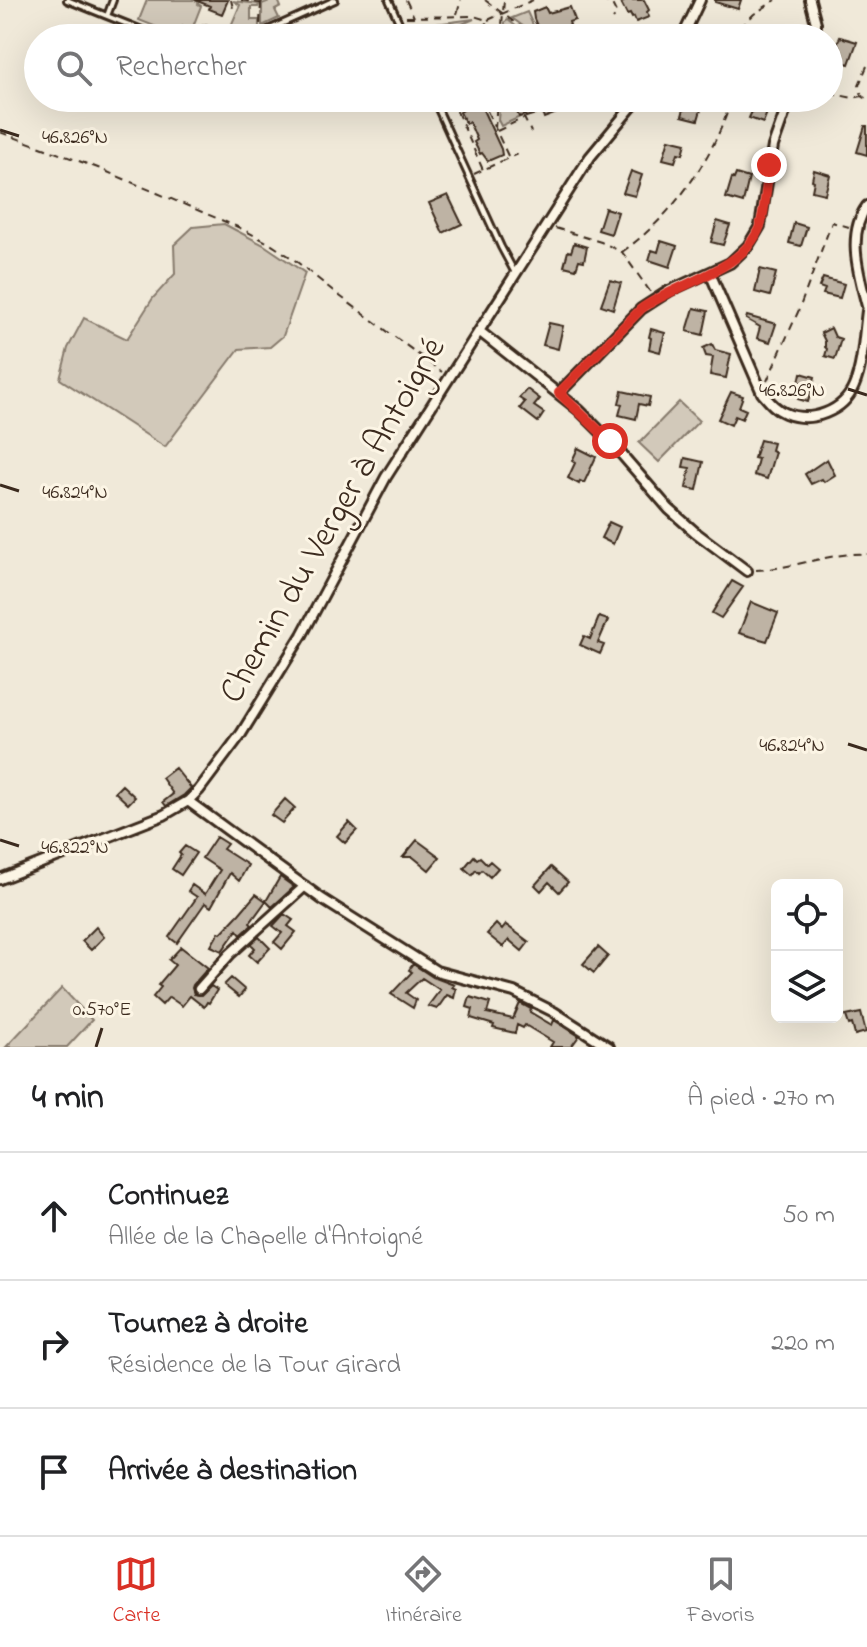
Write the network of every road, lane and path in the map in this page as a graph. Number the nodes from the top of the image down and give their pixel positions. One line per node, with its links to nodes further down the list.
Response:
1 (67, 0): 20 (lane)
2 (113, 0): 20 (lane)
3 (231, 0): 18 (path)
4 (241, 0): 17 (path)
5 (266, 0): 17 (path)
6 (335, 0): 28 (lane)
7 (389, 0): 21 (lane)
8 (406, 0): 22 (path)
9 (461, 0): 23 (path)
10 (485, 0): 19 (path)
11 (504, 0): 19 (path)
12 (533, 0): 19 (path)
13 (600, 0): 24 (path)
14 (700, 0): 33 (street)
15 (776, 0): 34 (path)
16 (810, 0): 35 (street)
17 (261, 1): 27 (path)
18 (233, 8)
19 (503, 14): 25 (path); 31 (path); 32 (path)
20 (107, 16): 26 (lane)
21 (397, 17): 22 (path); 29 (lane)
22 (414, 17): 23 (path)
23 (456, 17): 25 (path)
24 (613, 19)
25 (487, 20): 30 (path)
26 (127, 24)
27 (260, 24)
28 (280, 24)
29 (400, 24)
30 (486, 24)
31 (502, 24)
32 (516, 24)
33 (689, 24)
34 (744, 24)
35 (816, 24)
36 (867, 66): 38 (path)
37 (843, 96): 38 (path)
38 (862, 96): 39 (path)
39 (867, 99)
40 (439, 112): 53 (lane)
41 (457, 112): 52 (path)
42 (488, 112): 47 (path)
43 (497, 112): 47 (path)
44 (627, 112): 55 (street, Chemin du Verger à Antoigné)
45 (726, 112): 57 (path)
46 (785, 112): 58 (street)
47 (496, 130): 49 (path); 51 (path)
48 (0, 132): 63 (path)
49 (531, 132)
50 (517, 154): 51 (path)
51 (509, 158): 52 (path)
52 (483, 170): 53 (path)
53 (469, 176): 59 (lane)
54 (867, 206): 56 (street)
55 (546, 225): 57 (path); 59 (street, Chemin du Verger à Antoigné)
56 (857, 229): 61 (street); 65 (path)
57 (622, 252): 60 (path)
58 (710, 273): 60 (street); 65 (street)
59 (516, 274): 62 (street, Chemin du Verger à Antoigné)
60 (655, 299): 64 (street)
61 (867, 308): 65 (street)
62 (479, 331): 63 (street, Chemin du Verger à Antoigné); 64 (street)
63 (449, 377): 68 (street, Chemin du Verger à Antoigné)
64 (559, 393): 67 (street)
65 (762, 393)
66 (867, 554): 67 (path)
67 (747, 571)
68 (188, 801): 69 (street, Chemin du Verger à Antoigné); 70 (street)
69 (0, 879)
70 (305, 886): 71 (street); 72 (street)
71 (199, 989)
72 (609, 1047)

